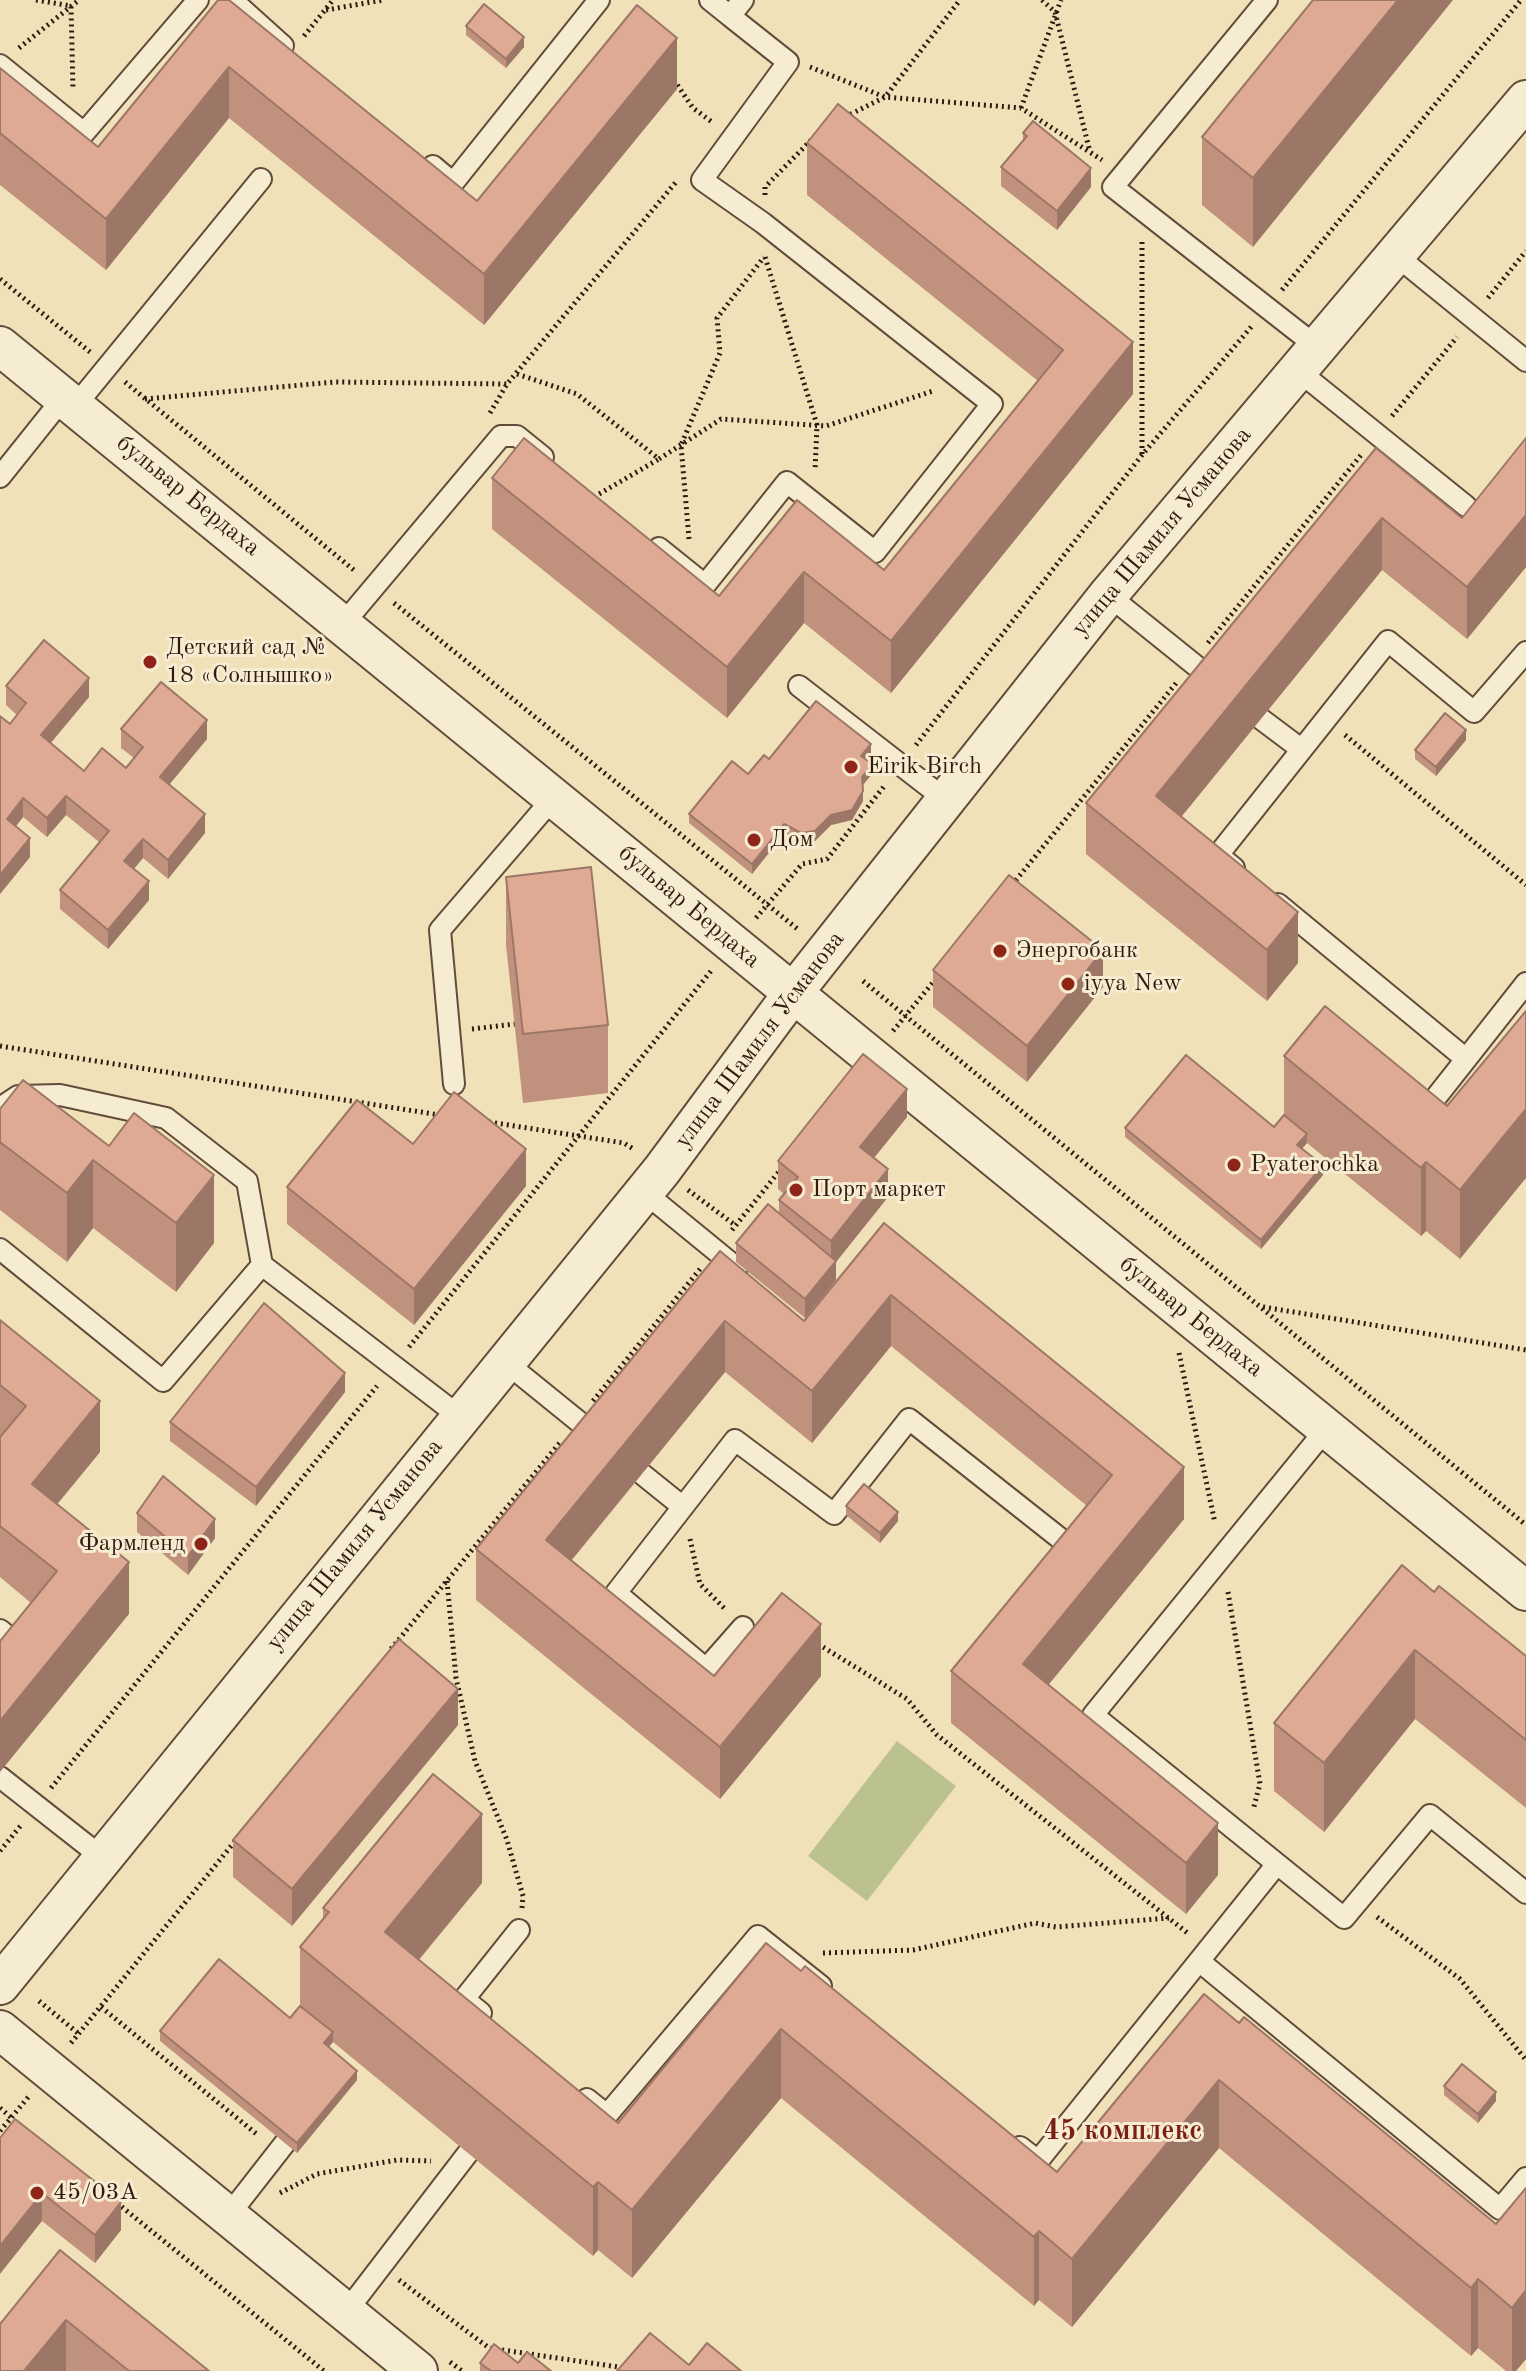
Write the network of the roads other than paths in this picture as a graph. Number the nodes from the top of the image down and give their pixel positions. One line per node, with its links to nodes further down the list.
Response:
1 (198, 0): 9 (lane)
2 (232, 0): 8 (lane)
3 (599, 0): 11 (lane)
4 (710, 0): 7 (lane)
5 (743, 0): 7 (lane)
6 (1267, 0): 15 (lane)
7 (730, 16): 21 (lane)
8 (296, 56)
9 (6, 60)
10 (1526, 100): 13 (street, улица Шамиля Усманова)
11 (418, 155)
12 (261, 179): 17 (lane)
13 (1393, 253): 15 (street, улица Шамиля Усманова); 16 (lane)
14 (0, 346): 17 (street, бульвар Бердаха)
15 (1306, 358): 20 (lane); 22 (street, улица Шамиля Усманова)
16 (1526, 361)
17 (70, 401): 18 (lane); 23 (street, бульвар Бердаха)
18 (0, 477)
19 (594, 497): 23 (lane)
20 (1466, 506)
21 (643, 535)
22 (1108, 595): 26 (lane); 30 (street, улица Шамиля Усманова)
23 (343, 624): 29 (street, бульвар Бердаха)
24 (1526, 652): 28 (lane)
25 (799, 686): 30 (lane)
26 (1223, 687)
27 (1261, 719): 28 (lane)
28 (1301, 749): 33 (lane)
29 (555, 796): 32 (street, бульвар Бердаха); 34 (lane)
30 (946, 800): 32 (street, улица Шамиля Усманова)
31 (1526, 983): 33 (lane)
32 (793, 993): 37 (street, улица Шамиля Усманова); 43 (street, бульвар Бердаха)
33 (1466, 1059): 35 (lane)
34 (454, 1084)
35 (1403, 1091)
36 (0, 1108): 39 (lane)
37 (653, 1181): 40 (lane); 41 (street, улица Шамиля Усманова)
38 (0, 1249): 39 (lane)
39 (262, 1265): 42 (lane)
40 (751, 1279)
41 (504, 1361): 42 (street, улица Шамиля Усманова); 44 (lane)
42 (459, 1416): 53 (street, улица Шамиля Усманова)
43 (1327, 1428): 48 (street, бульвар Бердаха); 54 (lane)
44 (605, 1443)
45 (642, 1474): 46 (lane)
46 (683, 1507): 47 (lane); 49 (lane)
47 (1062, 1540)
48 (1526, 1591)
49 (743, 1627)
50 (0, 1630): 51 (lane)
51 (0, 1642)
52 (0, 1777): 53 (lane)
53 (103, 1858): 58 (street, улица Шамиля Усманова)
54 (1277, 1864): 55 (lane); 57 (lane)
55 (1526, 1893)
56 (519, 1930): 60 (lane)
57 (1204, 1955): 63 (lane); 66 (lane)
58 (0, 1985)
59 (831, 1994): 62 (lane)
60 (497, 2026)
61 (0, 2030): 67 (street)
62 (574, 2088)
63 (1001, 2132)
64 (282, 2147): 67 (lane)
65 (464, 2157): 68 (lane)
66 (1526, 2178)
67 (228, 2216): 68 (street)
68 (346, 2312): 69 (street)
69 (418, 2371)

